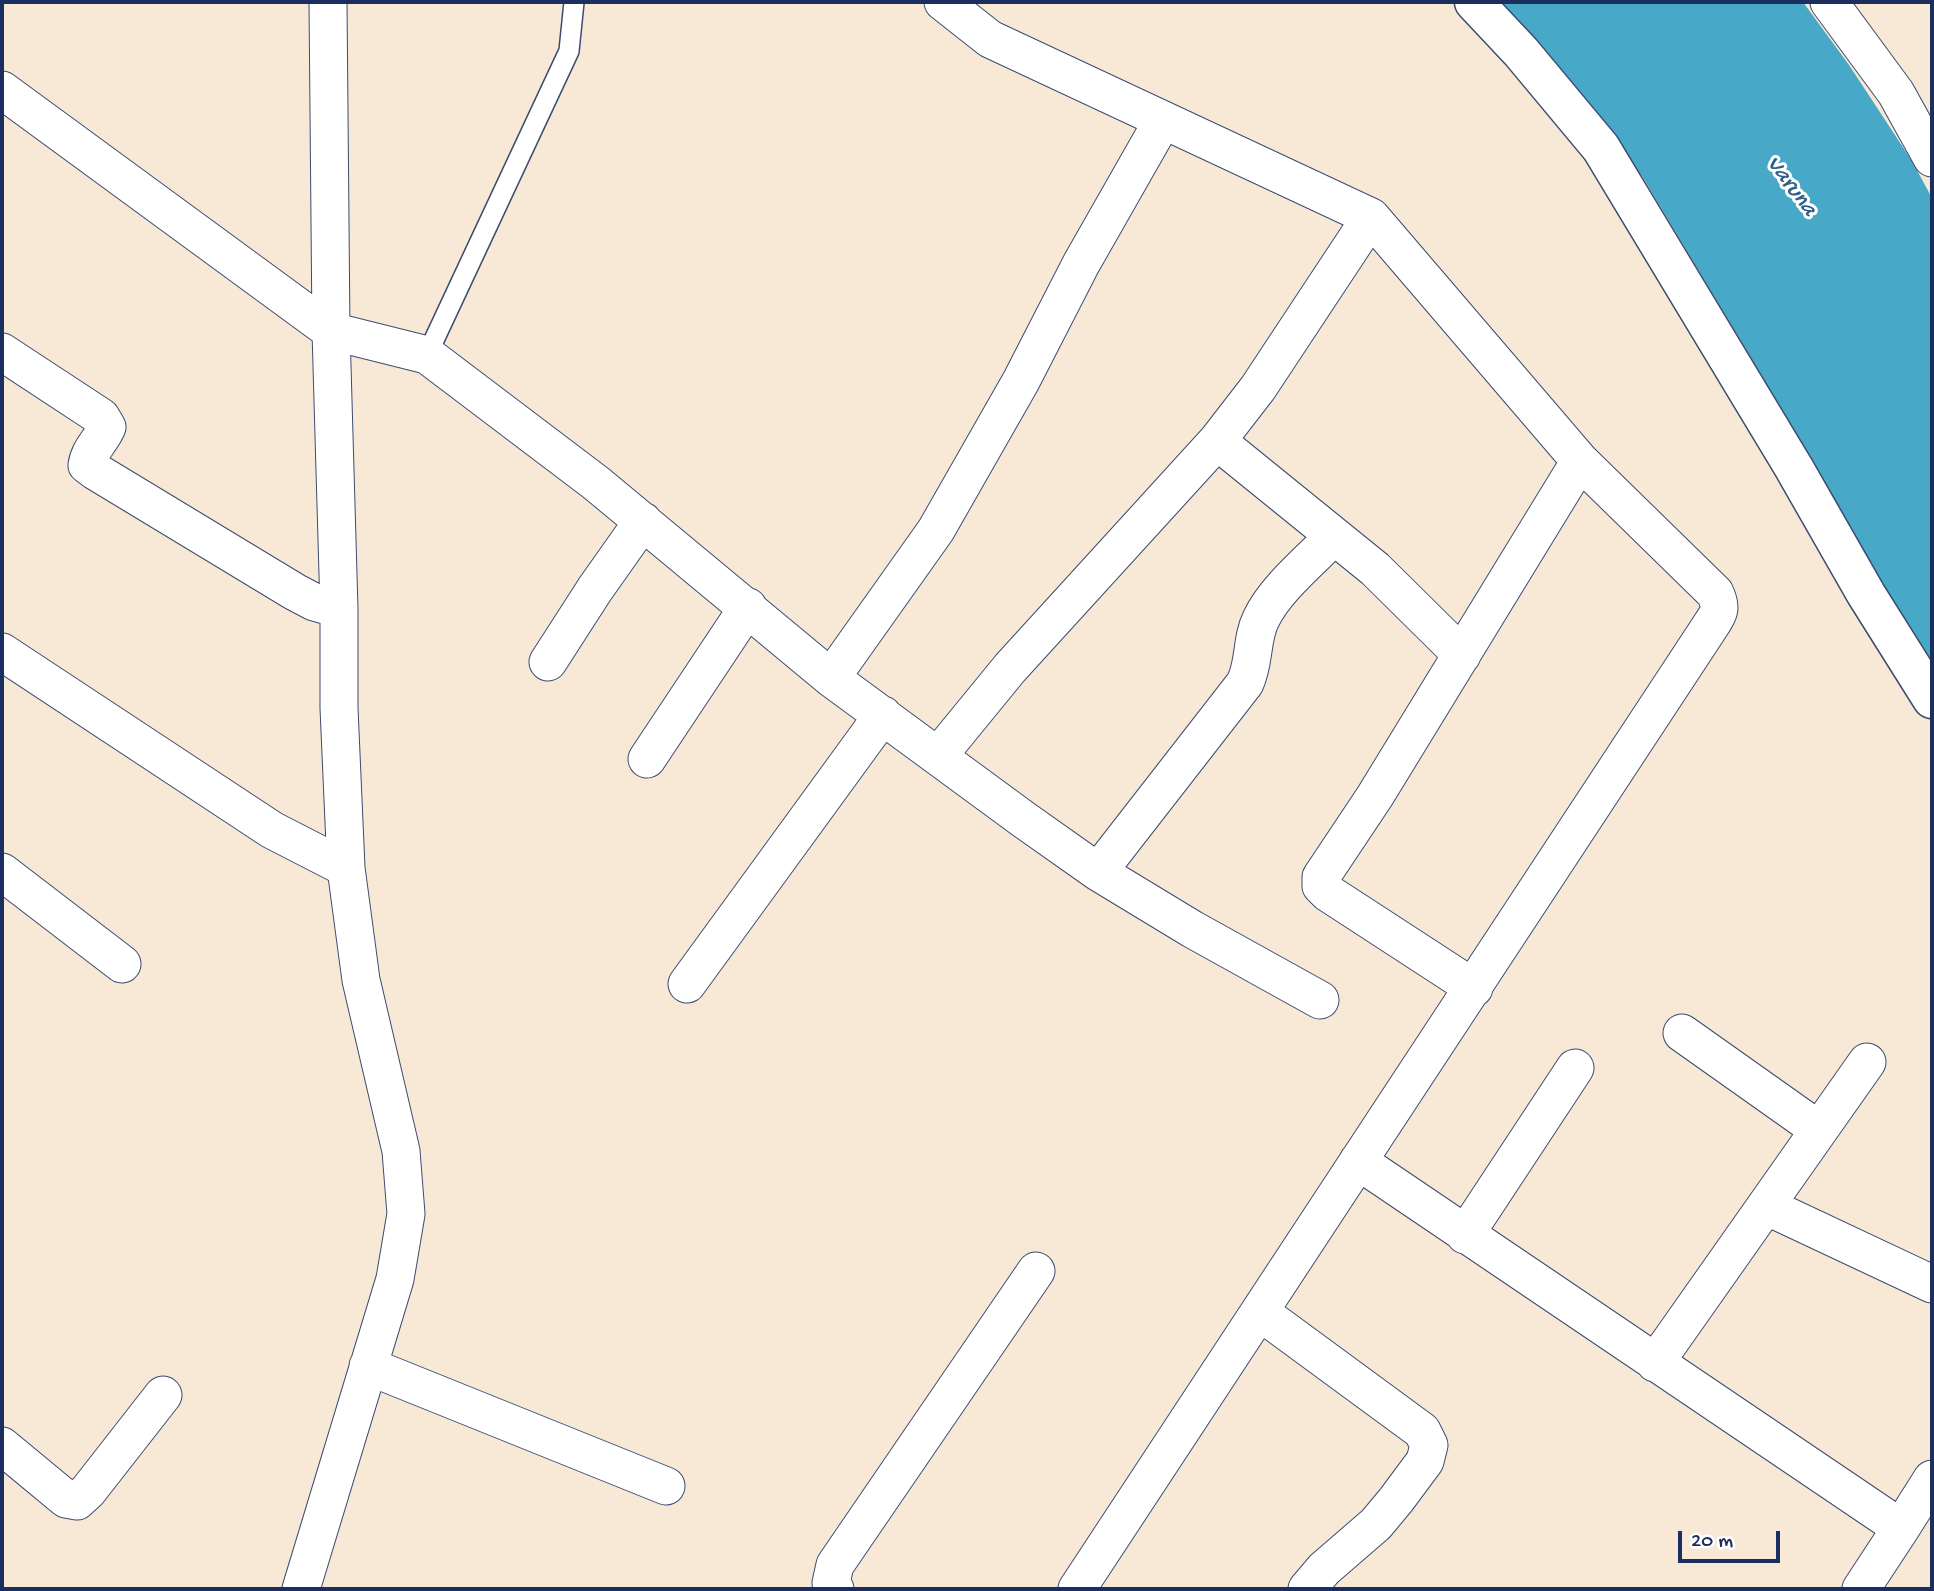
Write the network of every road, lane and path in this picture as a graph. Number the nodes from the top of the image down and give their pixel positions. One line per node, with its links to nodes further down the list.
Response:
1 (328, 2): 10 (street)
2 (574, 2): 12 (lane)
3 (943, 2): 7 (street)
4 (1474, 2): 23 (street)
5 (1829, 2): 8 (street)
6 (2, 90): 10 (street)
7 (1163, 120): 9 (street); 22 (street)
8 (1932, 158)
9 (1371, 217): 13 (street); 14 (street)
10 (331, 331): 12 (street); 18 (street)
11 (2, 352): 18 (street)
12 (427, 355): 15 (street)
13 (1217, 441): 16 (street); 25 (street)
14 (1580, 461): 20 (street); 32 (street)
15 (643, 521): 17 (street); 21 (street)
16 (1334, 536): 20 (street); 29 (street)
17 (748, 607): 22 (street); 26 (street)
18 (340, 609): 27 (street)
19 (2, 652): 27 (street)
20 (1462, 655): 32 (street)
21 (548, 662)
22 (831, 678): 24 (street)
23 (1932, 699)
24 (883, 715): 25 (street); 31 (street)
25 (938, 757): 29 (street)
26 (647, 759)
27 (346, 868): 45 (street)
28 (2, 872): 30 (street)
29 (1098, 872): 33 (street)
30 (122, 964)
31 (687, 984)
32 (1474, 988): 38 (street)
33 (1320, 1000)
34 (1682, 1033): 37 (street)
35 (1867, 1062): 37 (street)
36 (1574, 1068): 40 (street)
37 (1819, 1130): 39 (street)
38 (1358, 1161): 40 (street); 43 (street)
39 (1766, 1206): 42 (street); 44 (street)
40 (1465, 1235): 44 (street)
41 (1037, 1271): 52 (street)
42 (1932, 1284)
43 (1260, 1312): 53 (street); 54 (street)
44 (1655, 1363): 50 (street)
45 (368, 1366): 49 (street); 51 (street)
46 (163, 1395): 47 (street)
47 (2, 1446)
48 (1932, 1479): 50 (street)
49 (666, 1486)
50 (1901, 1528): 55 (street)
51 (301, 1589)
52 (835, 1589)
53 (1077, 1589)
54 (1307, 1589)
55 (1861, 1589)

